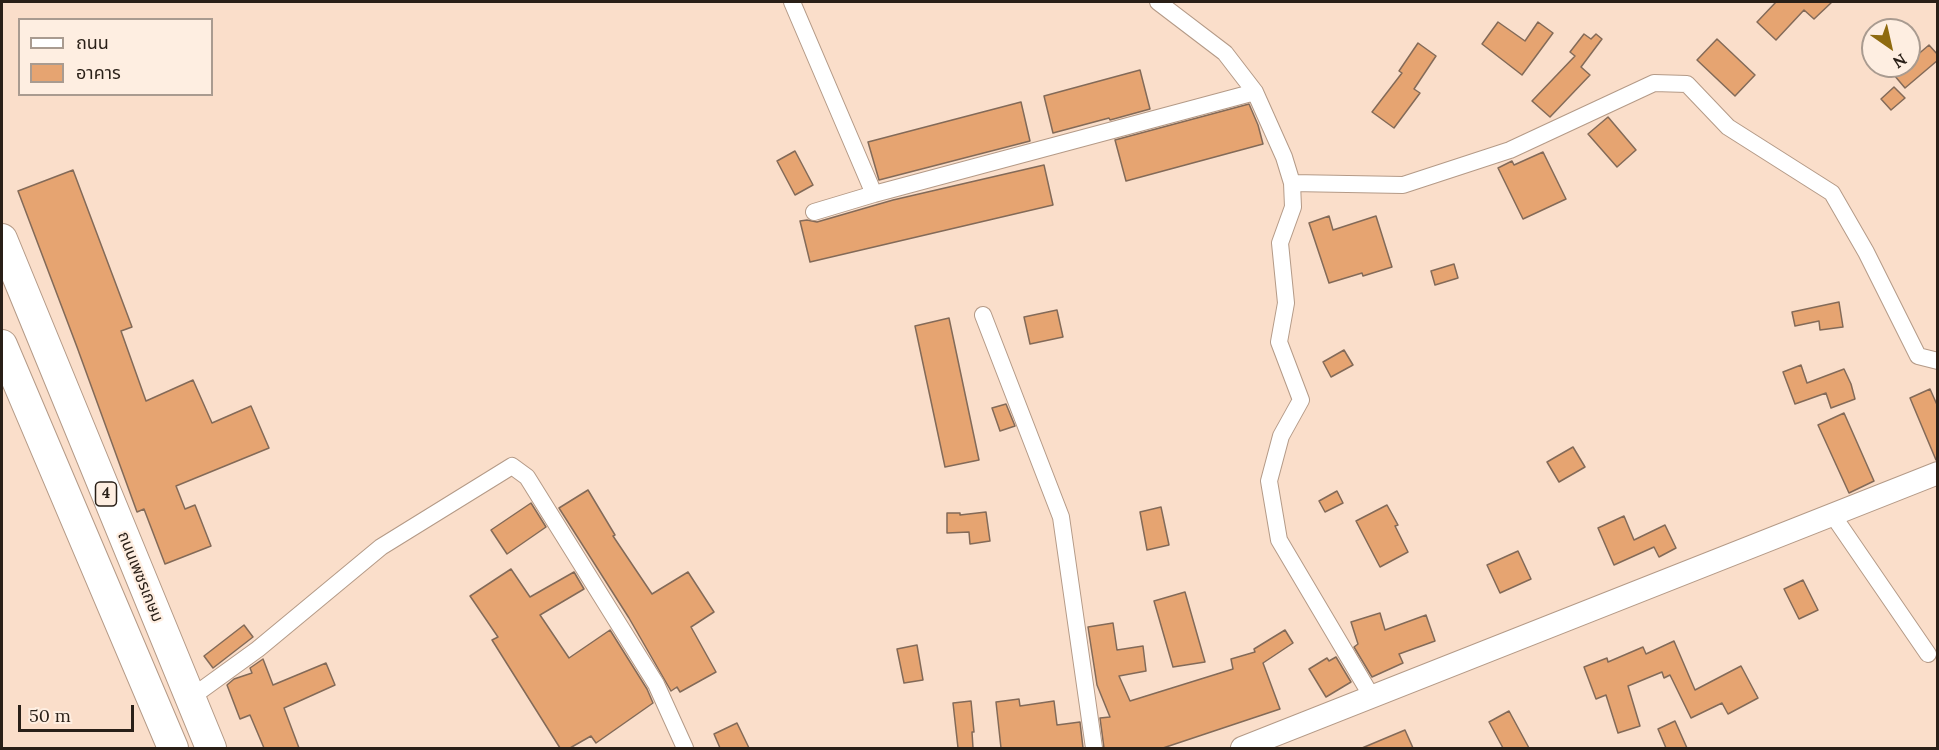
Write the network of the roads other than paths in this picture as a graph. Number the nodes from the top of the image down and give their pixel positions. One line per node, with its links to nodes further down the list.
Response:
1 (792, 2): 5 (street)
2 (1158, 2): 3 (street)
3 (1255, 92): 4 (street); 5 (street)
4 (1292, 183): 10 (street); 14 (street)
5 (874, 194): 6 (street)
6 (814, 212)
7 (2, 239): 15 (highway, ถนนเพชรเกษม / 4)
8 (983, 315): 19 (street)
9 (2, 345): 16 (highway, 4)
10 (1938, 361)
11 (1938, 473): 12 (street)
12 (1832, 514): 13 (street); 14 (street)
13 (1928, 654)
14 (1372, 697): 20 (street)
15 (189, 699): 17 (highway, ถนนเพชรเกษม / 4); 18 (street)
16 (172, 748)
17 (211, 748)
18 (685, 748)
19 (1094, 748)
20 (1242, 748)

